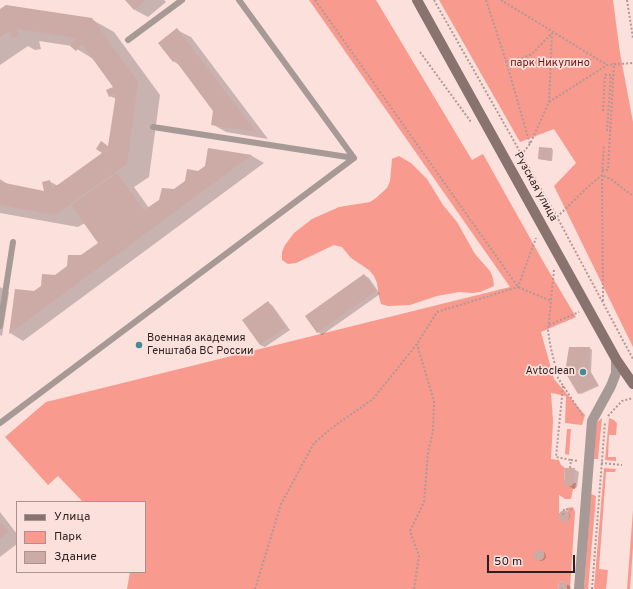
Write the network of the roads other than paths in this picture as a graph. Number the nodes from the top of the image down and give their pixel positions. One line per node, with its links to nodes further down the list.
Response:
1 (182, 0): 4 (lane)
2 (239, 0): 6 (lane)
3 (417, 0): 9 (street, Рузская улица)
4 (128, 40)
5 (153, 127): 6 (lane)
6 (354, 158): 11 (lane)
7 (13, 242): 8 (lane)
8 (0, 326)
9 (616, 359): 10 (street, Рузская улица); 12 (street)
10 (633, 384)
11 (0, 423)
12 (579, 589)

